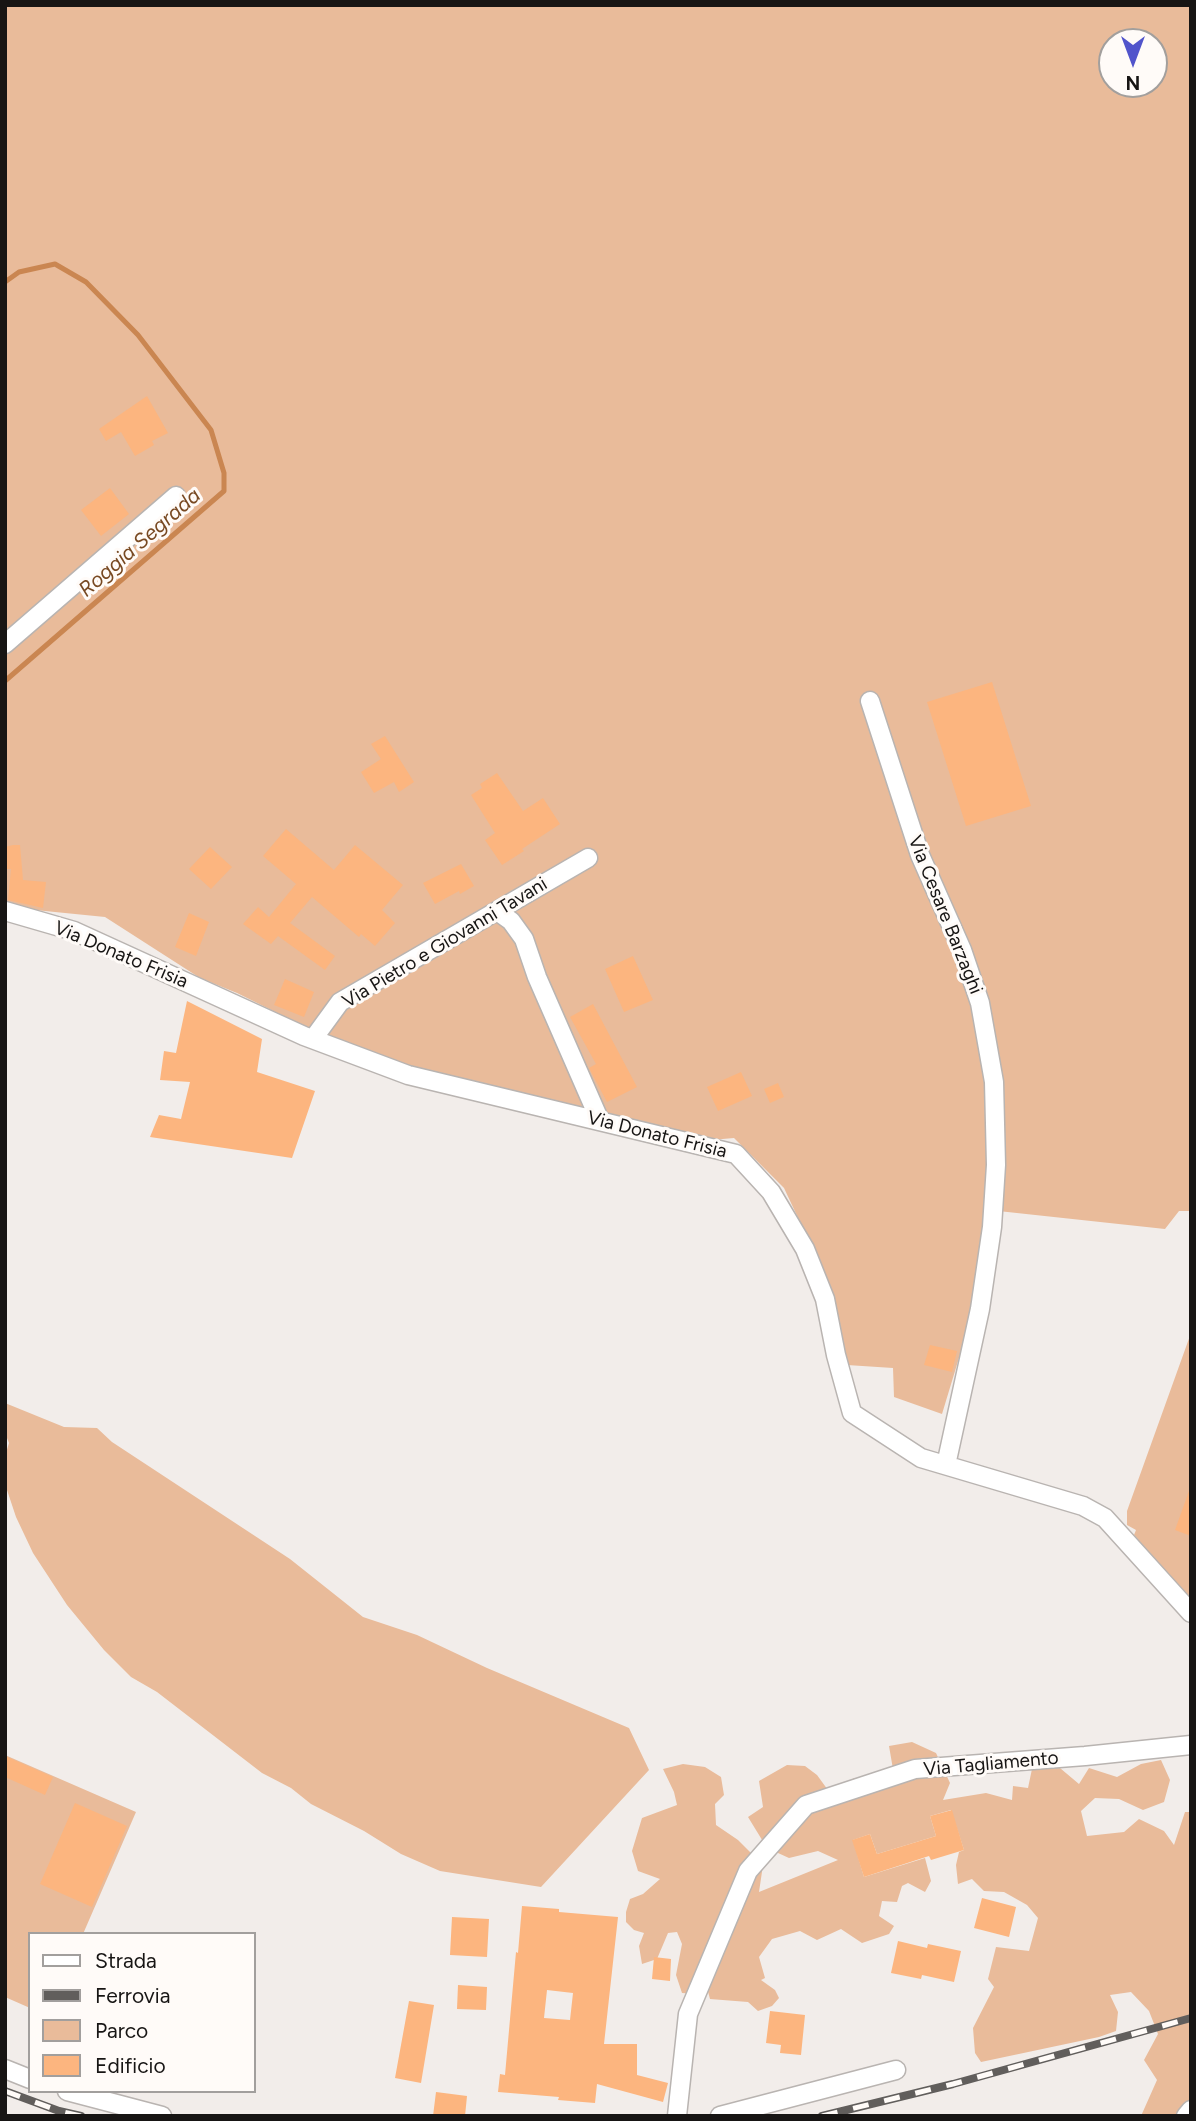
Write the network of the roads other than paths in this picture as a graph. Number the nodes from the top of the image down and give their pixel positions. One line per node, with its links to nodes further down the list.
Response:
1 (176, 496): 2 (street)
2 (5, 644)
3 (870, 701): 9 (street, Via Cesare Barzaghi)
4 (588, 858): 6 (street, Via Pietro e Giovanni Tavani)
5 (5, 911): 7 (street, Via Donato Frisia)
6 (497, 911): 7 (street, Via Pietro e Giovanni Tavani); 8 (street)
7 (313, 1039): 8 (street, Via Donato Frisia)
8 (600, 1121): 9 (street, Via Donato Frisia)
9 (946, 1465): 10 (street, Via Donato Frisia)
10 (1191, 1613)
11 (1191, 1745): 18 (street, Via Tagliamento)
12 (5, 2069): 14 (street)
13 (896, 2070): 19 (street)
14 (28, 2077)
15 (75, 2093): 17 (street)
16 (1191, 2110): 20 (street)
17 (162, 2116)
18 (677, 2116)
19 (720, 2116)
20 (1186, 2116)

